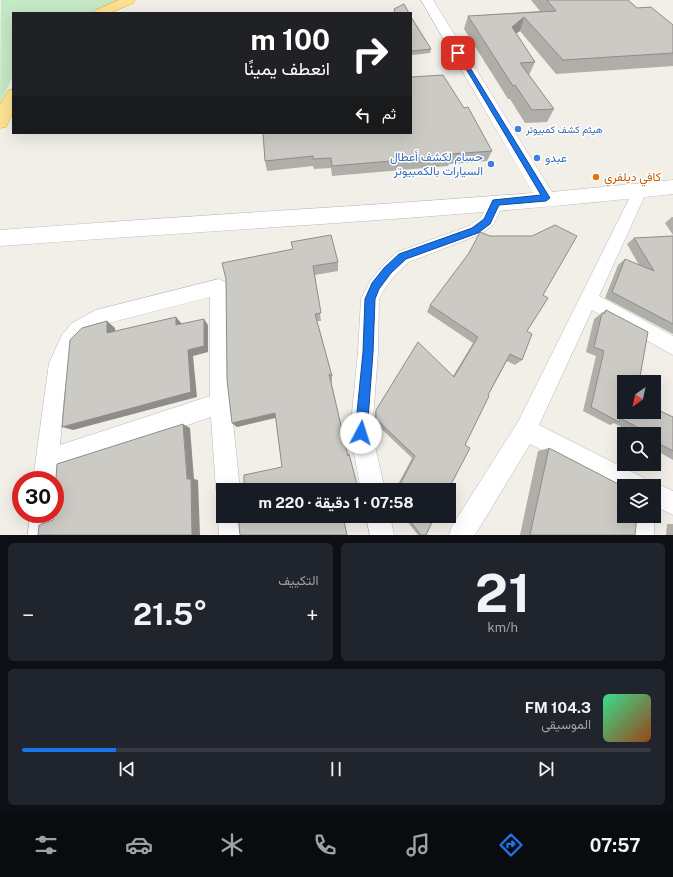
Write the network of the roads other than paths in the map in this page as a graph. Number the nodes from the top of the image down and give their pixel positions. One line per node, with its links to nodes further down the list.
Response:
1 (129, 0): 3 (highway)
2 (427, 0): 8 (street)
3 (102, 12)
4 (12, 96): 5 (highway)
5 (0, 123)
6 (673, 187): 7 (street)
7 (640, 191): 8 (street); 11 (street)
8 (546, 198): 9 (street)
9 (496, 203): 10 (street); 18 (street)
10 (0, 238)
11 (589, 299): 12 (street); 14 (street)
12 (673, 346)
13 (221, 403): 15 (street); 15 (street); 17 (street)
14 (526, 430): 16 (street); 28 (street)
15 (46, 471)
16 (622, 479)
17 (227, 483)
18 (372, 483)
19 (661, 497): 20 (street)
20 (673, 503)
21 (41, 523): 25 (street)
22 (230, 523): 26 (street)
23 (379, 523): 27 (street)
24 (642, 523): 29 (street)
25 (40, 535)
26 (231, 535)
27 (382, 535)
28 (461, 535)
29 (642, 535)

